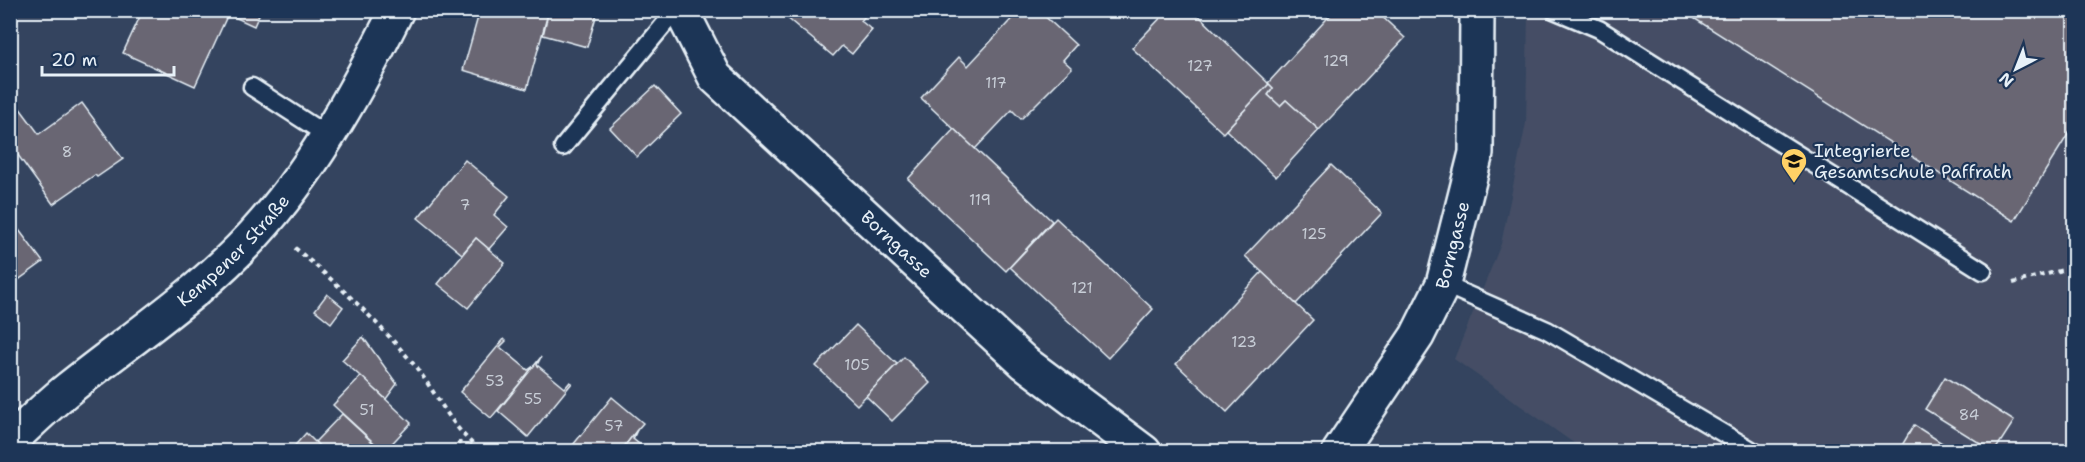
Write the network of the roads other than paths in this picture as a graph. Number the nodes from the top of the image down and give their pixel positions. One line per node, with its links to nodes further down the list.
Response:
1 (396, 10): 7 (street, Kempener Straße)
2 (676, 10): 8 (lane)
3 (681, 10): 12 (street, Borngasse)
4 (1554, 10): 9 (lane)
5 (1482, 12): 10 (street, Borngasse)
6 (252, 87): 7 (lane)
7 (328, 136): 11 (street, Kempener Straße)
8 (563, 147)
9 (1983, 271)
10 (1443, 284): 13 (street, Borngasse); 14 (lane)
11 (10, 441)
12 (1144, 452)
13 (1340, 452)
14 (1755, 452)

